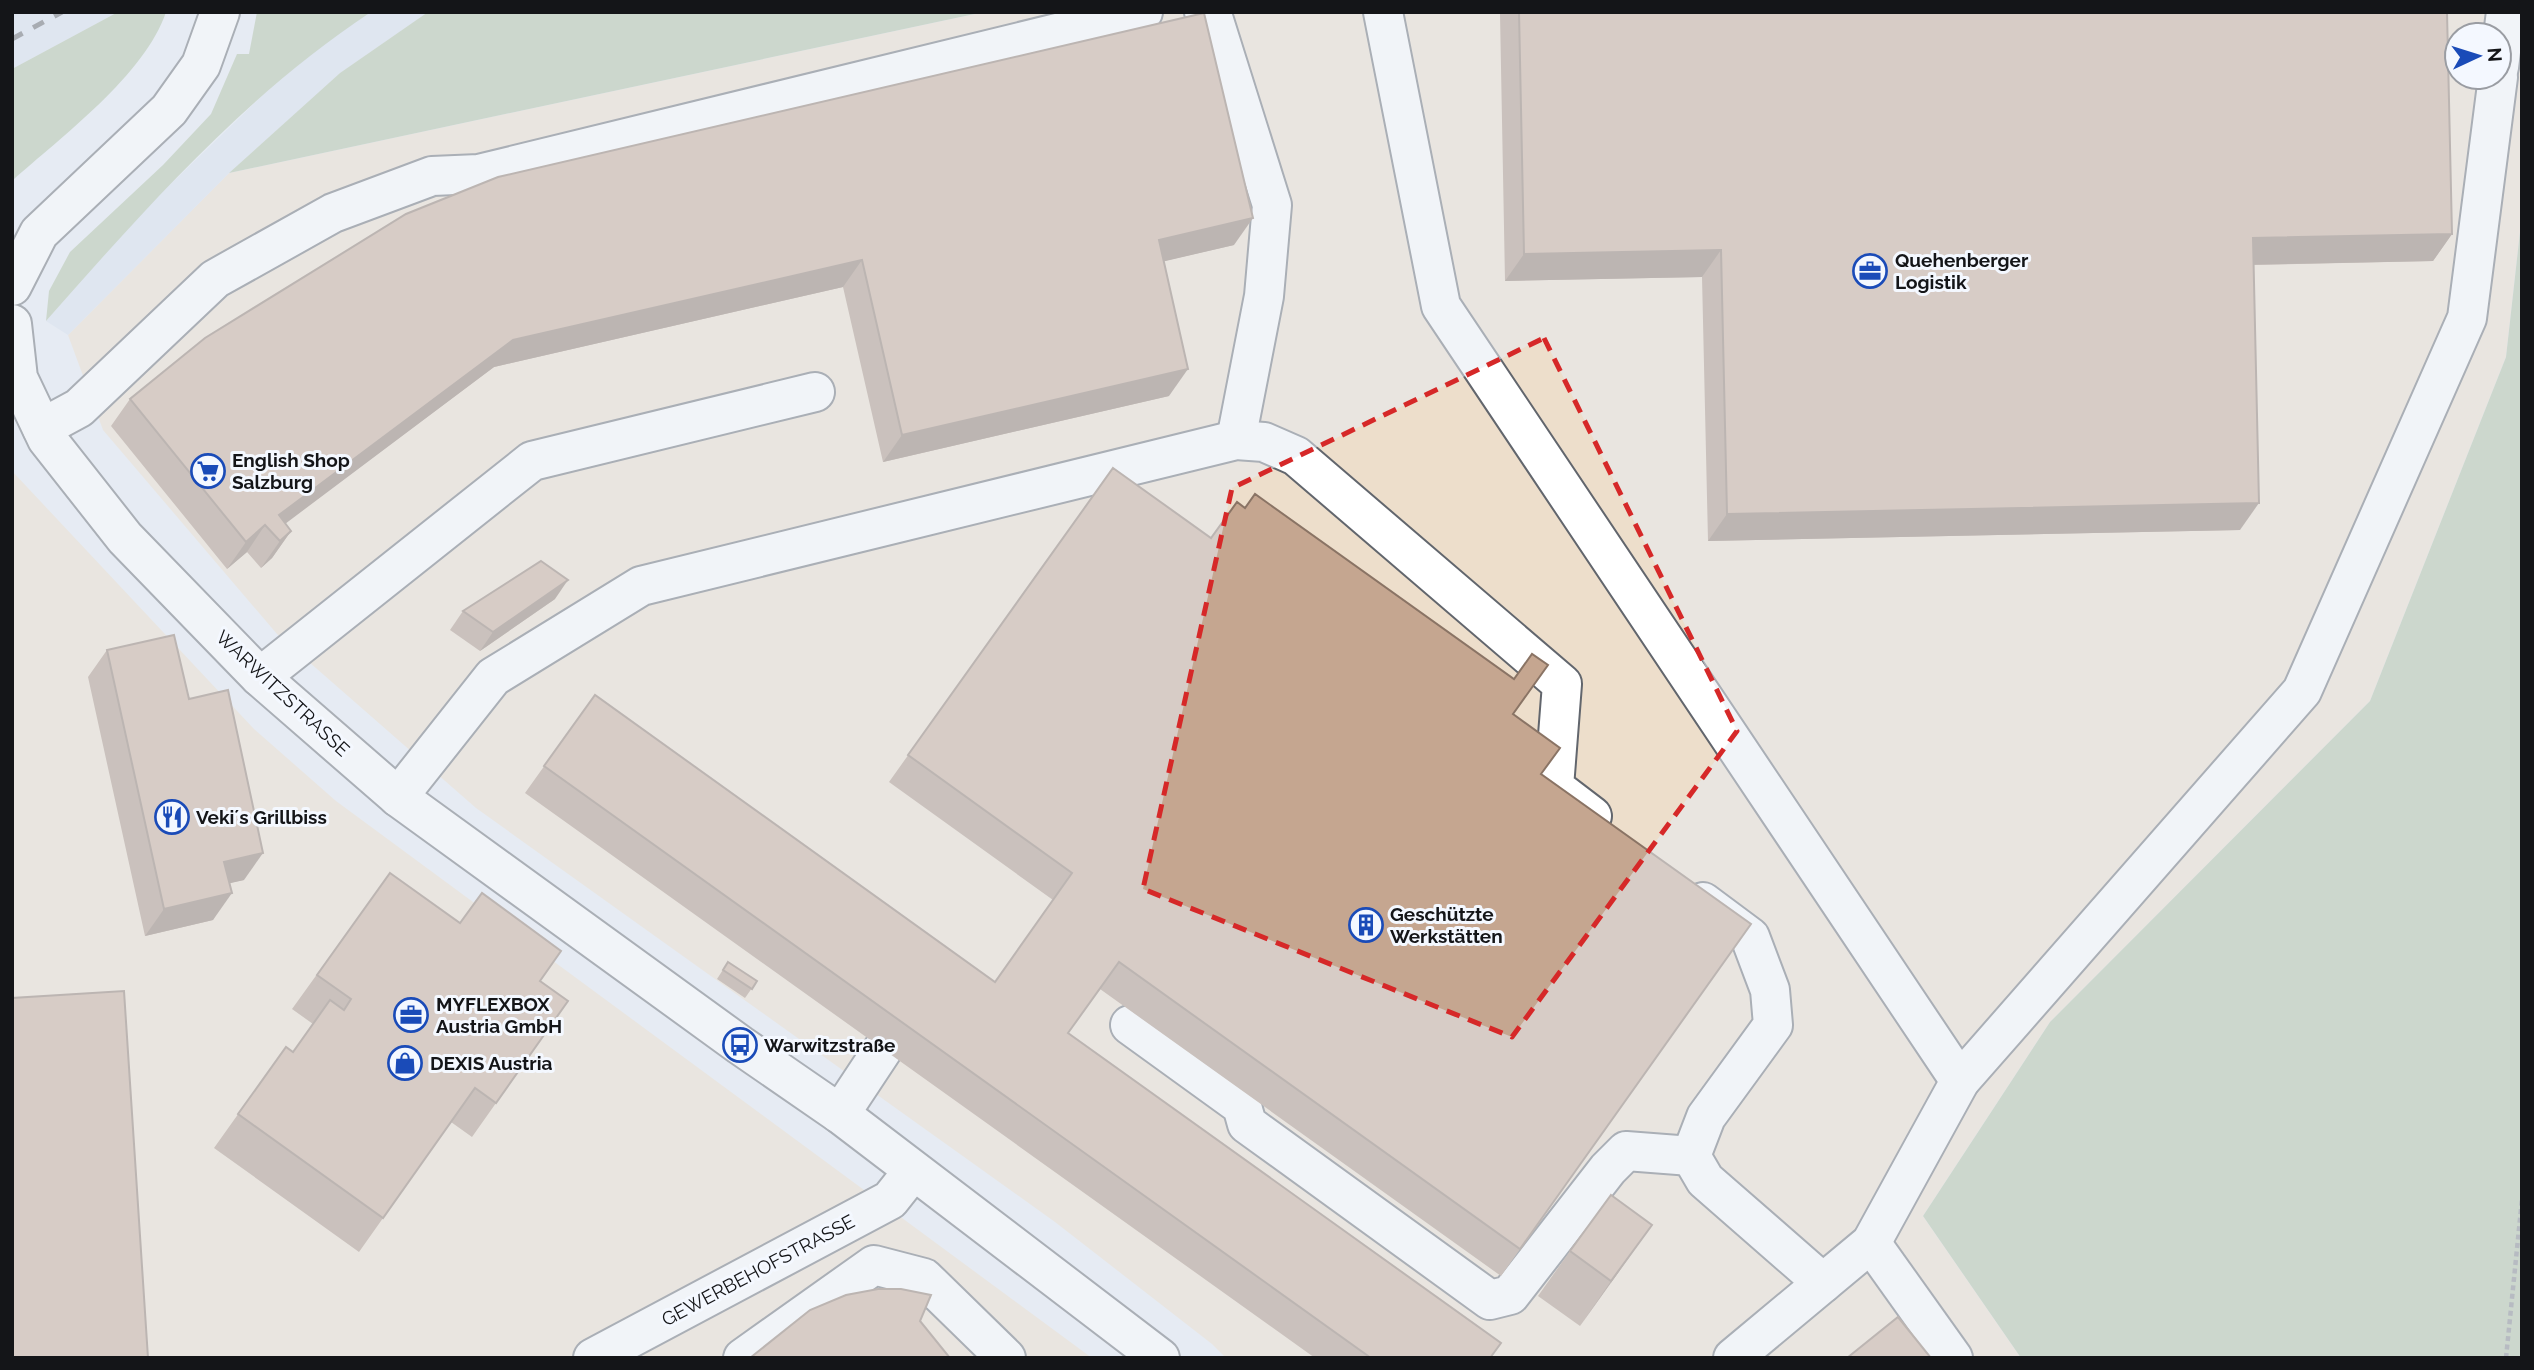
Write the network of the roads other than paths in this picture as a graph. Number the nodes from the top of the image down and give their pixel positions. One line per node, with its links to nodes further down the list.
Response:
1 (219, 12): 6 (street)
2 (1143, 12): 9 (street)
3 (1205, 12): 10 (street)
4 (1383, 12): 17 (street)
5 (2496, 91): 17 (street)
6 (12, 286)
7 (12, 324): 9 (street, WARWITZSTRASSE)
8 (815, 392): 11 (street)
9 (42, 428): 11 (street, WARWITZSTRASSE)
10 (1236, 440): 12 (street); 13 (street)
11 (260, 677): 12 (street, WARWITZSTRASSE)
12 (398, 797): 18 (street, WARWITZSTRASSE)
13 (1619, 838)
14 (1674, 879): 19 (street)
15 (1130, 1025): 19 (street)
16 (883, 1049): 18 (street)
17 (1960, 1081): 21 (street)
18 (840, 1114): 20 (street, WARWITZSTRASSE)
19 (1691, 1156): 22 (street)
20 (914, 1171): 23 (street, GEWERBEHOFSTRASSE); 26 (street, WARWITZSTRASSE)
21 (1871, 1243): 22 (street); 28 (street)
22 (1823, 1283): 27 (street)
23 (593, 1358)
24 (743, 1358): 25 (street)
25 (1006, 1358)
26 (1160, 1358)
27 (1733, 1358)
28 (1953, 1358)

